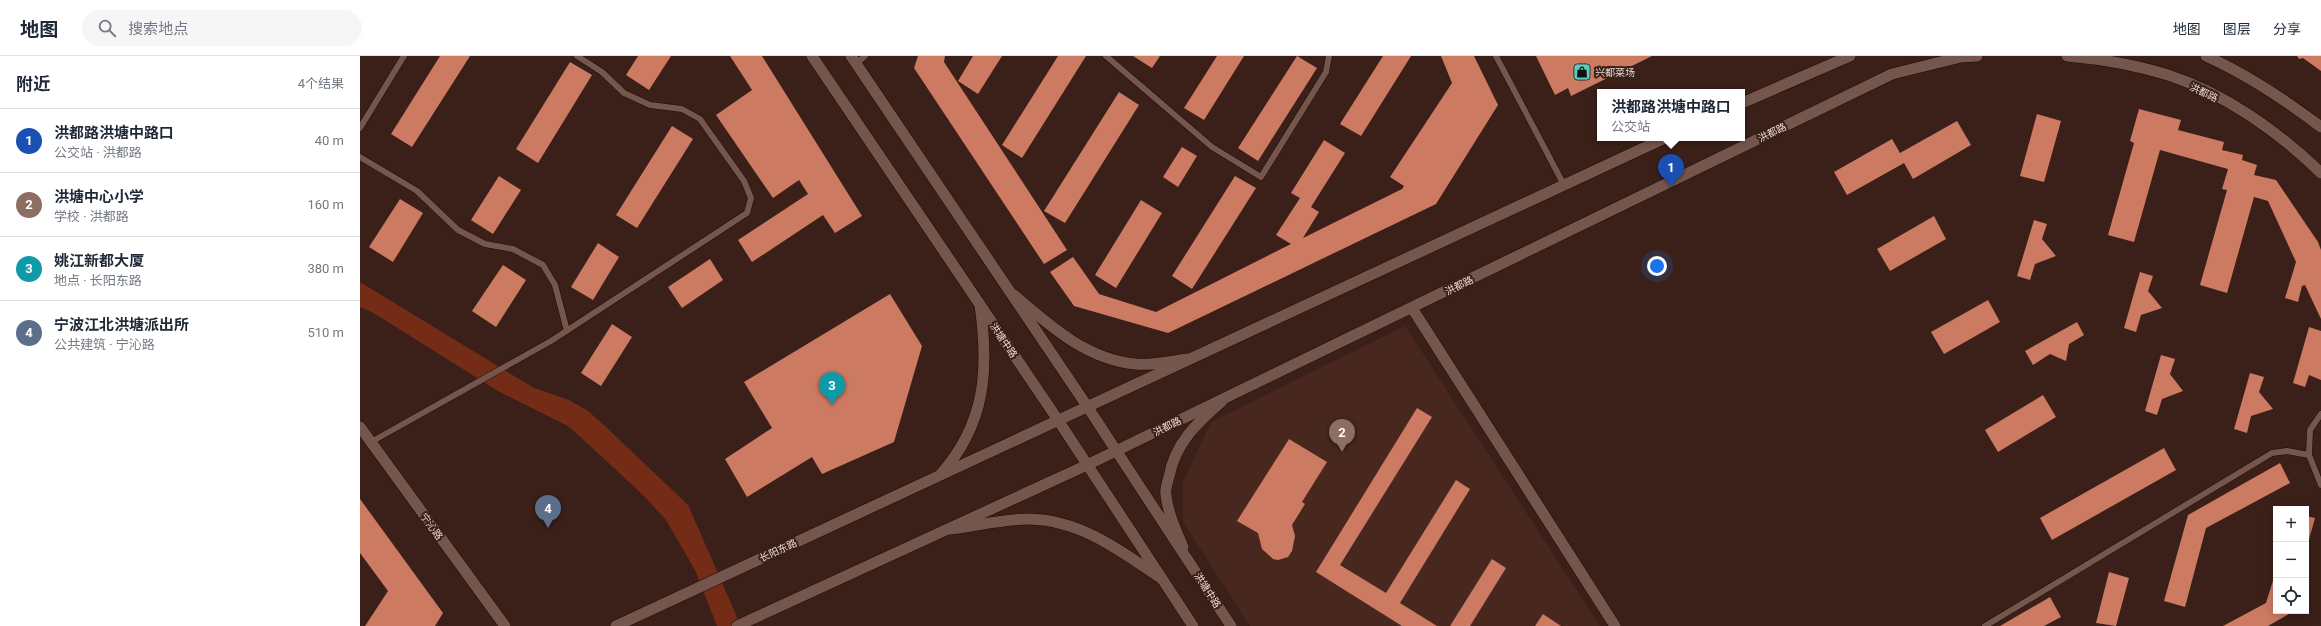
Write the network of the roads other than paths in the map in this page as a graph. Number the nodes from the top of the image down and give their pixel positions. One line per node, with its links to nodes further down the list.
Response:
1 (404, 56): 15 (lane)
2 (577, 56): 23 (lane)
3 (812, 56): 21 (main road, 洪塘中路)
4 (865, 56): 12 (lane)
5 (1106, 56): 6 (lane)
6 (1329, 56)
7 (1496, 56): 19 (lane)
8 (1850, 56): 13 (main road)
9 (1977, 56): 22 (main road, 洪都路)
10 (2067, 56): 18 (main road, 洪都路)
11 (2206, 56): 14 (main road)
12 (853, 60): 20 (main road, 洪塘中路)
13 (1745, 102)
14 (2321, 127)
15 (360, 128)
16 (1659, 141): 19 (main road)
17 (360, 157): 23 (lane)
18 (2321, 173)
19 (1564, 185): 24 (main road)
20 (1009, 291): 24 (main road); 26 (main road, 洪塘中路)
21 (980, 305): 28 (main road, 洪塘中路); 34 (main road)
22 (1412, 308): 25 (main road, 洪都路); 44 (main road)
23 (567, 331): 30 (lane)
24 (1189, 359): 26 (main road)
25 (1225, 398): 31 (main road, 洪都路); 37 (main road)
26 (1087, 406): 28 (main road); 31 (main road, 洪塘中路)
27 (2321, 414): 32 (lane)
28 (1058, 420): 33 (main road, 洪塘中路); 34 (main road)
29 (360, 427): 30 (main road, 宁沁路)
30 (371, 442): 39 (main road, 宁沁路)
31 (1116, 451): 33 (main road, 洪都路); 37 (main road, 洪塘中路)
32 (2309, 455): 35 (lane); 45 (lane)
33 (1087, 465): 36 (main road, 洪都路); 38 (main road, 洪塘中路)
34 (941, 474): 40 (main road, 长阳东路)
35 (2321, 484)
36 (946, 530): 38 (main road); 41 (main road)
37 (1188, 559): 43 (main road, 洪塘中路)
38 (1162, 579): 42 (main road, 洪塘中路)
39 (505, 626)
40 (616, 626)
41 (737, 626)
42 (1193, 626)
43 (1231, 626)
44 (1616, 626)
45 (1985, 626)

